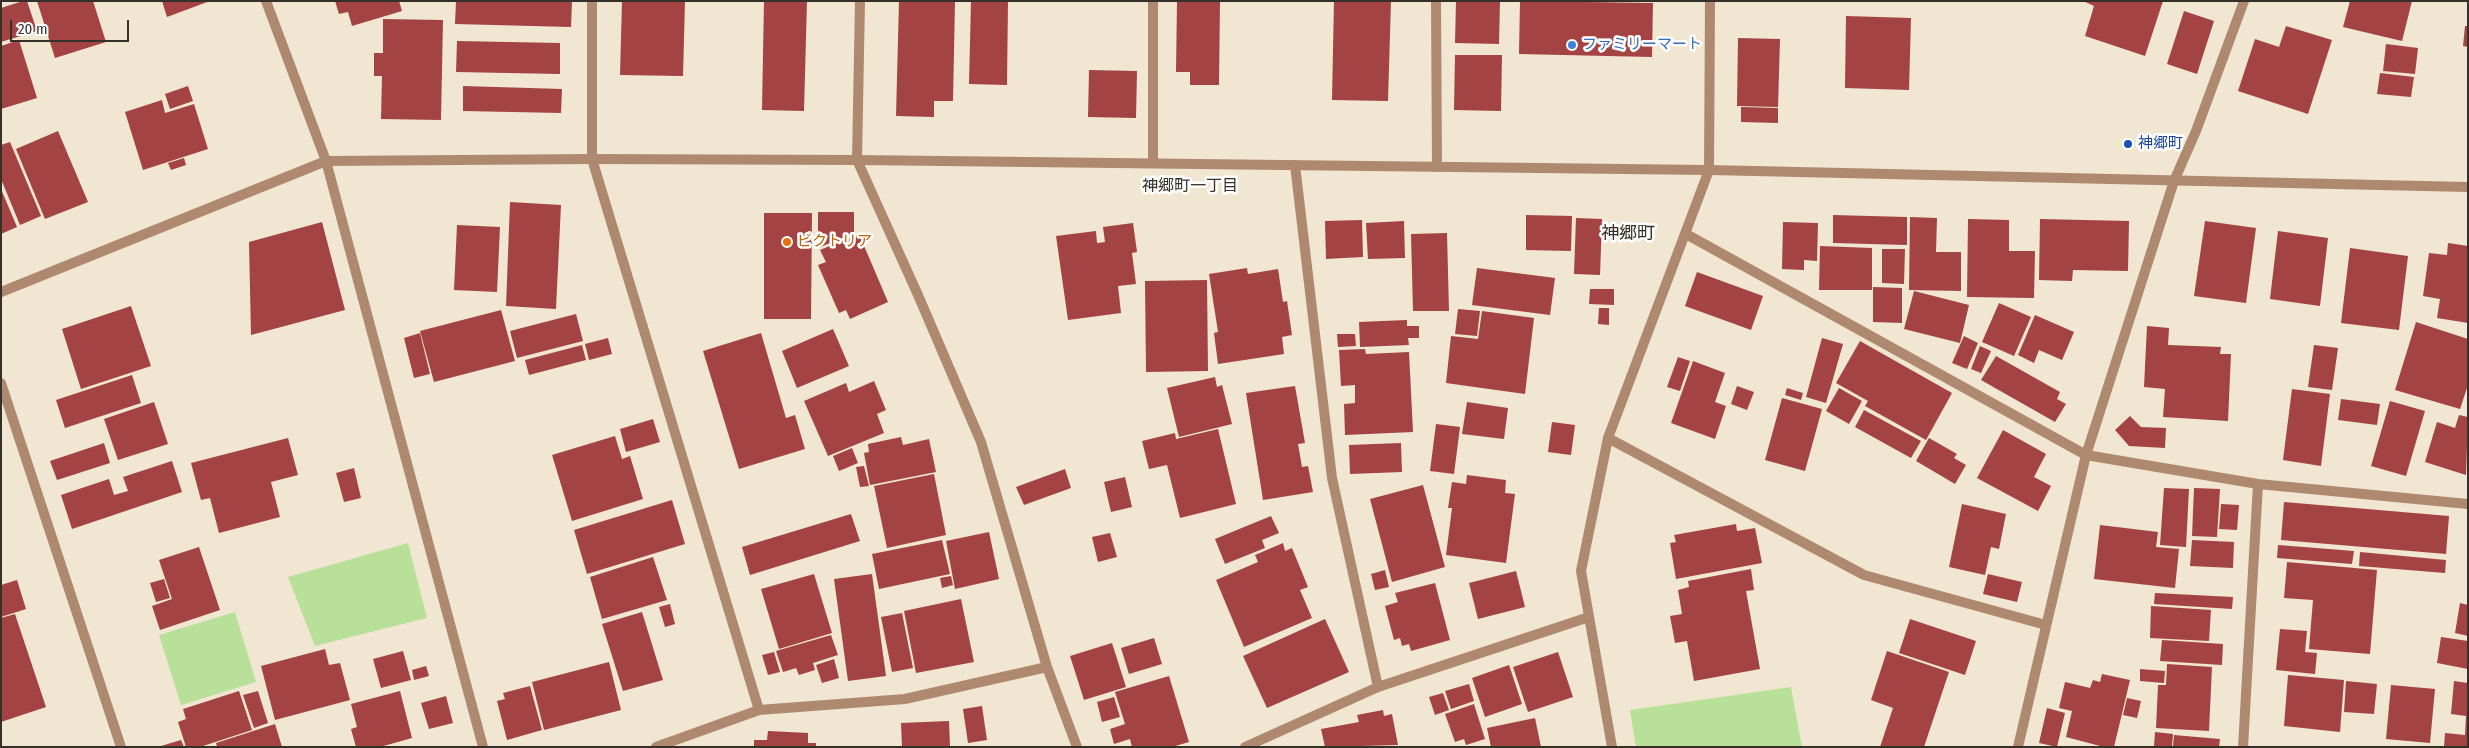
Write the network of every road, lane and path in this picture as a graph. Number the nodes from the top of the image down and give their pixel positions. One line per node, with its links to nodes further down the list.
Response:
1 (266, 1): 10 (street)
2 (592, 1): 8 (street)
3 (860, 1): 9 (street)
4 (1153, 1): 11 (street)
5 (1436, 1): 13 (street)
6 (1710, 1): 14 (street)
7 (2244, 1): 15 (street)
8 (592, 159): 9 (street); 10 (street); 28 (street)
9 (857, 160): 11 (street); 26 (street)
10 (326, 161): 18 (street); 30 (street)
11 (1153, 163): 12 (street)
12 (1295, 165): 13 (street); 27 (street)
13 (1437, 167): 14 (street)
14 (1709, 170): 15 (street); 17 (street)
15 (2174, 181): 16 (street); 21 (street)
16 (2468, 187)
17 (1686, 234): 20 (street); 21 (street)
18 (1, 292)
19 (1, 383): 29 (street)
20 (1608, 438): 24 (street); 25 (street)
21 (2086, 455): 22 (street); 25 (street)
22 (2258, 484): 23 (street); 36 (street)
23 (2468, 504)
24 (1589, 617): 27 (street); 34 (street)
25 (2046, 624): 35 (street)
26 (1047, 667): 28 (street); 32 (street)
27 (1378, 688): 33 (street)
28 (759, 710): 31 (street)
29 (121, 747)
30 (483, 747)
31 (656, 747)
32 (1077, 747)
33 (1245, 747)
34 (1612, 747)
35 (2018, 747)
36 (2242, 747)

